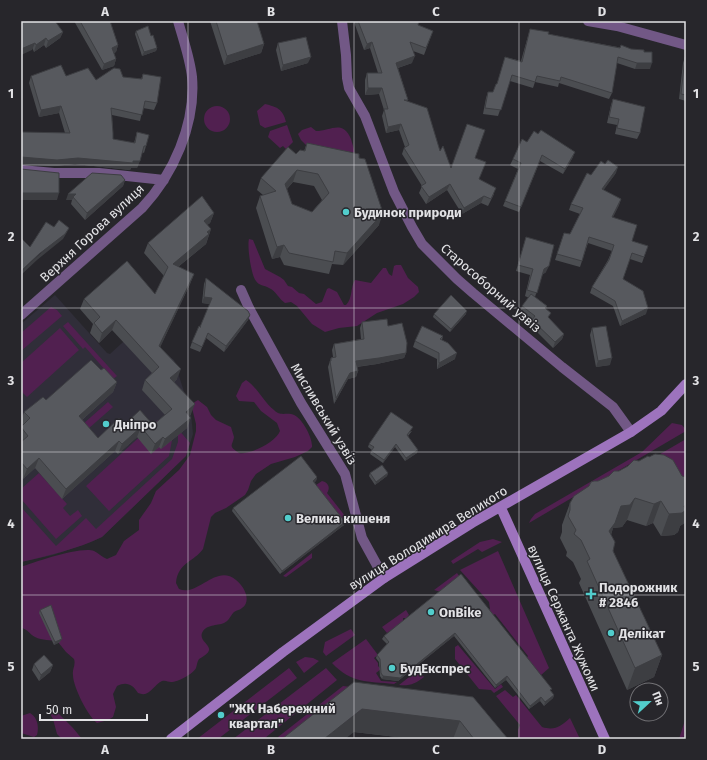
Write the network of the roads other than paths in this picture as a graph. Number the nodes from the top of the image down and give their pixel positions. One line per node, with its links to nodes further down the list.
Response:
1 (178, 21): 6 (street, Верхня Горова вулиця)
2 (342, 21): 10 (street, Старособорний узвіз)
3 (588, 21): 4 (street)
4 (686, 45)
5 (21, 170): 6 (street)
6 (164, 180): 8 (street, Верхня Горова вулиця)
7 (241, 290): 12 (street, Мисливський узвіз)
8 (21, 315)
9 (686, 384): 10 (main road, вулиця Володимира Великого)
10 (631, 432): 11 (main road, вулиця Володимира Великого)
11 (500, 508): 12 (main road, вулиця Володимира Великого); 14 (main road, вулиця Сержанта Жужоми)
12 (384, 578): 13 (main road, вулиця Володимира Великого)
13 (171, 739)
14 (605, 739)

